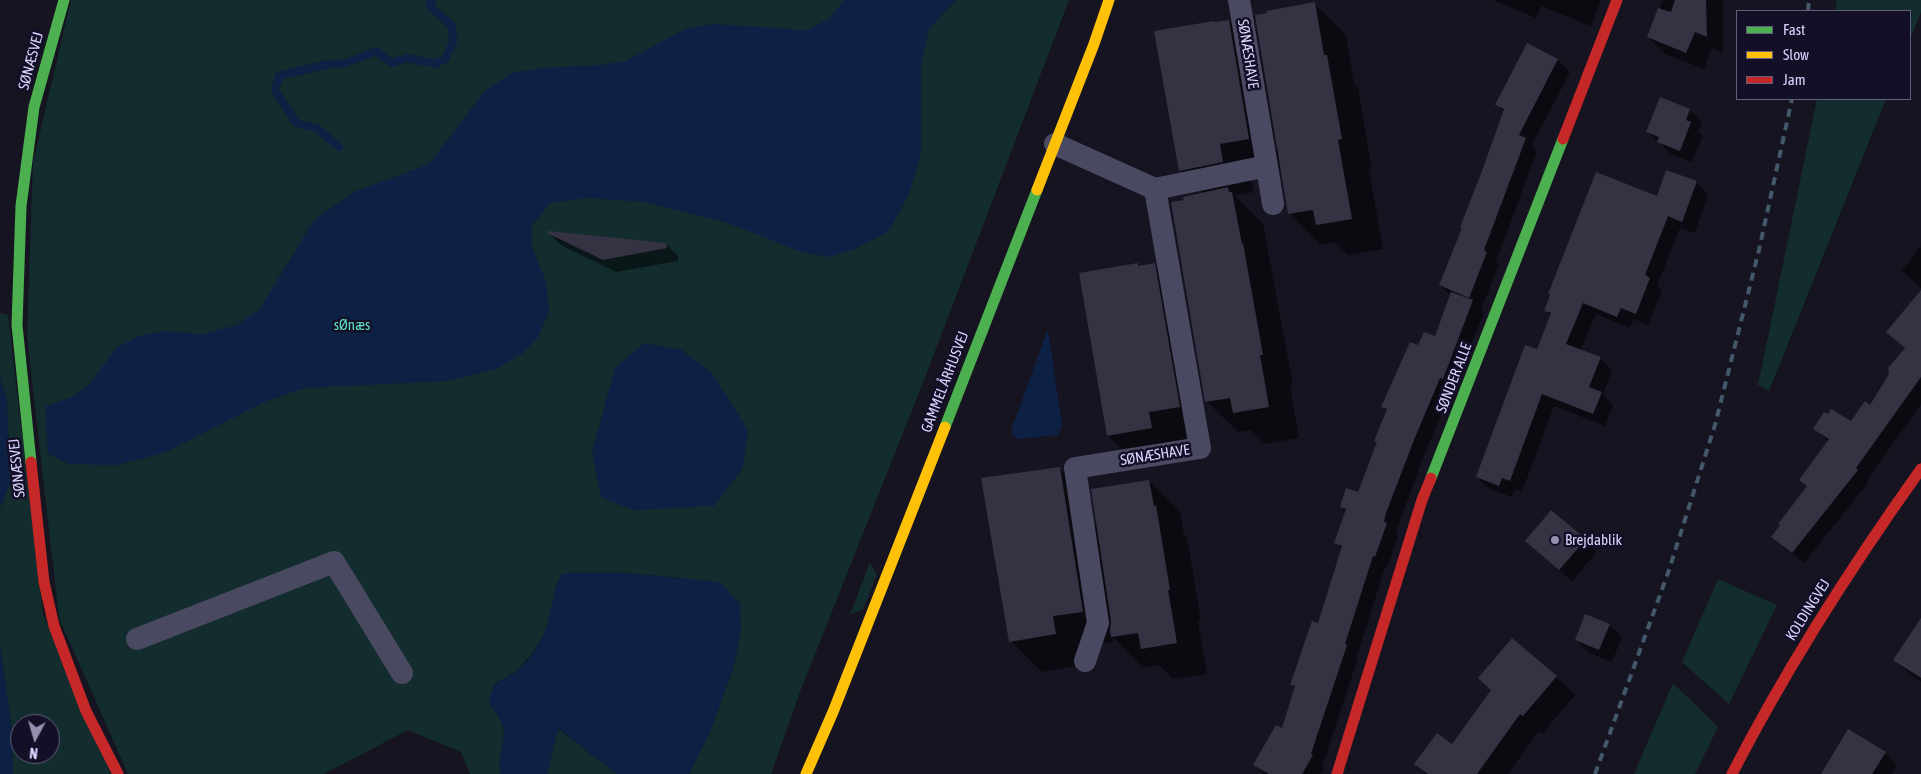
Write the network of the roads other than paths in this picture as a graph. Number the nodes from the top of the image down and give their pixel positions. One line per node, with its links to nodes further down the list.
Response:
1 (64, 0): 13 (street, SØNÆSVEJ)
2 (1109, 0): 5 (street, GAMMEL ÅRHUSVEJ)
3 (1240, 0): 6 (street, SØNÆSHAVE)
4 (1616, 0): 15 (street, SØNDER ALLE)
5 (1055, 144): 7 (street); 14 (street, GAMMEL ÅRHUSVEJ)
6 (1267, 166): 7 (street); 8 (street, SØNÆSHAVE)
7 (1155, 189): 11 (street, SØNÆSHAVE)
8 (1273, 204)
9 (1921, 470): 16 (street, KOLDINGVEJ)
10 (137, 639): 12 (street)
11 (1085, 661)
12 (402, 674)
13 (118, 774)
14 (806, 774)
15 (1337, 774)
16 (1732, 774)

